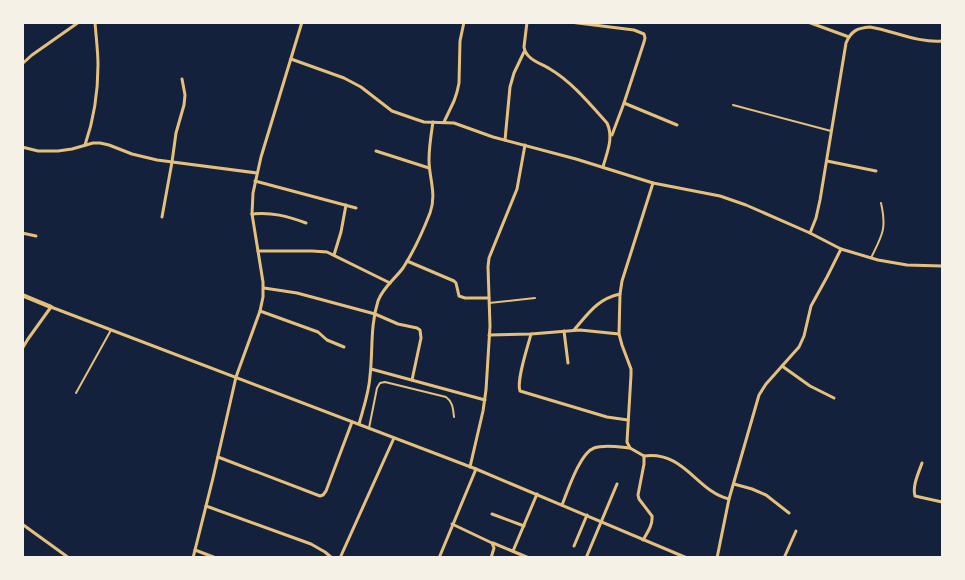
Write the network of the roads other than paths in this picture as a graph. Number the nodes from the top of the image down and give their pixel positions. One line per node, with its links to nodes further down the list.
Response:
1 (79, 22): 12 (street)
2 (95, 22): 23 (street)
3 (302, 22): 11 (street)
4 (464, 22): 17 (street)
5 (527, 22): 10 (street)
6 (570, 22): 14 (street)
7 (808, 22): 8 (street)
8 (849, 37): 9 (street); 19 (street)
9 (942, 41)
10 (525, 51): 20 (street); 21 (street)
11 (291, 59): 16 (street); 31 (street)
12 (22, 64)
13 (182, 79): 27 (street)
14 (624, 103): 18 (street); 20 (street)
15 (734, 105): 19 (lane)
16 (433, 122): 17 (street); 29 (street)
17 (444, 122): 21 (street)
18 (677, 125)
19 (831, 131): 26 (street)
20 (611, 137): 28 (street)
21 (505, 140): 22 (street)
22 (525, 145): 28 (street); 54 (street)
23 (85, 146): 24 (street); 27 (street)
24 (22, 147)
25 (376, 151): 29 (street)
26 (827, 161): 30 (street); 40 (street)
27 (172, 162): 31 (street); 38 (street)
28 (603, 167): 33 (street)
29 (429, 168): 47 (street)
30 (876, 171)
31 (257, 173): 32 (street)
32 (255, 182): 35 (street); 37 (street)
33 (653, 183): 40 (street); 51 (street)
34 (881, 203): 46 (lane)
35 (346, 205): 36 (street); 45 (street)
36 (356, 208)
37 (252, 214): 39 (street); 44 (street)
38 (162, 217)
39 (306, 223)
40 (810, 233): 43 (street)
41 (22, 234): 42 (street)
42 (36, 236)
43 (841, 249): 46 (street); 67 (street)
44 (258, 251): 45 (street); 50 (street)
45 (334, 255): 49 (street)
46 (871, 258): 48 (street)
47 (407, 261): 49 (street); 54 (street)
48 (942, 266)
49 (390, 283): 57 (street)
50 (264, 288): 56 (street); 57 (street)
51 (620, 294): 59 (street); 62 (street)
52 (22, 295): 55 (street)
53 (535, 298): 54 (lane)
54 (489, 300): 63 (street)
55 (51, 307): 58 (street); 65 (street)
56 (260, 312): 64 (street); 69 (street)
57 (375, 314): 68 (street); 70 (street)
58 (111, 330): 69 (street); 71 (lane)
59 (573, 330): 60 (street); 62 (street)
60 (564, 331): 61 (street); 66 (street)
61 (531, 334): 63 (street); 75 (street)
62 (619, 334): 75 (street)
63 (489, 335): 73 (street)
64 (344, 347)
65 (22, 349)
66 (568, 363)
67 (782, 366): 72 (street); 87 (street)
68 (371, 369): 70 (street); 77 (street)
69 (236, 377): 76 (street); 82 (street)
70 (412, 380): 73 (street)
71 (76, 393)
72 (834, 398)
73 (484, 400): 84 (street)
74 (454, 417): 78 (lane)
75 (628, 420): 80 (street)
76 (352, 422): 77 (street); 82 (street)
77 (359, 424): 78 (street)
78 (369, 428): 79 (street)
79 (394, 438): 84 (street); 110 (street)
80 (630, 448): 81 (street); 91 (street)
81 (644, 456): 89 (street); 101 (street)
82 (218, 457): 92 (street)
83 (922, 463): 90 (street)
84 (470, 467): 85 (street)
85 (476, 469): 88 (street); 98 (street)
86 (617, 484): 96 (street)
87 (734, 484): 89 (street); 93 (street)
88 (537, 494): 91 (street); 99 (street)
89 (730, 499): 116 (street)
90 (942, 502)
91 (562, 504): 95 (street)
92 (206, 506): 104 (street); 109 (street)
93 (789, 512)
94 (492, 514): 99 (street)
95 (587, 515): 96 (street); 103 (street)
96 (601, 521): 101 (street); 114 (street)
97 (22, 524): 106 (street)
98 (452, 524): 102 (street); 111 (street)
99 (524, 526): 105 (street)
100 (796, 531): 117 (street)
101 (643, 540): 115 (street)
102 (492, 543): 105 (street); 112 (street)
103 (574, 546)
104 (195, 550): 107 (street); 108 (street)
105 (513, 551): 113 (street)
106 (69, 558)
107 (193, 558)
108 (216, 558)
109 (332, 558)
110 (340, 558)
111 (439, 558)
112 (491, 558)
113 (529, 558)
114 (586, 558)
115 (687, 558)
116 (717, 558)
117 (784, 558)

